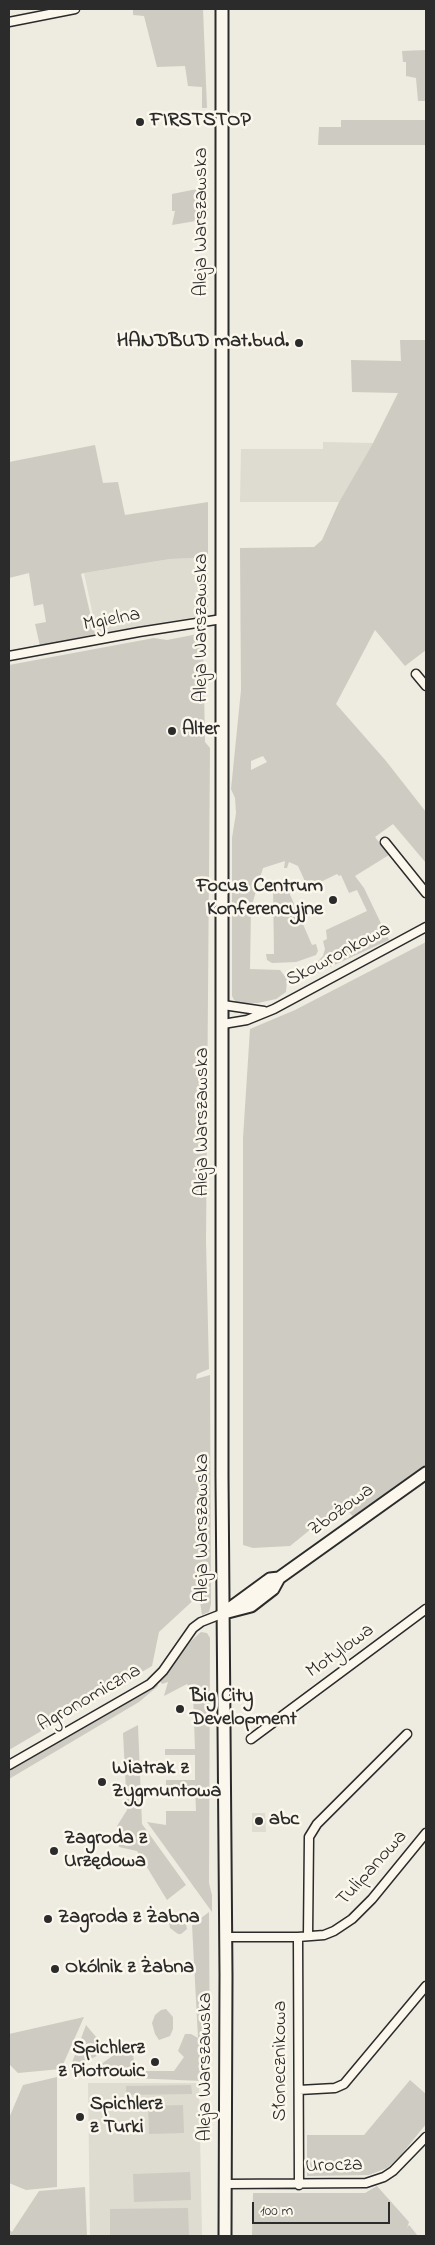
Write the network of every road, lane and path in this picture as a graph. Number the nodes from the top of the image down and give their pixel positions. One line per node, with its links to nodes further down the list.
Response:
1 (75, 9): 3 (street)
2 (222, 9): 4 (street, Aleja Warszawska)
3 (9, 22)
4 (222, 619): 5 (street, Mgielna); 11 (street, Aleja Warszawska)
5 (9, 656)
6 (416, 674): 7 (street)
7 (426, 686)
8 (385, 842): 9 (street)
9 (426, 893)
10 (426, 927): 12 (street, Skowronkowa)
11 (224, 1005): 12 (street); 13 (street, Aleja Warszawska)
12 (266, 1012): 13 (street, Skowronkowa)
13 (223, 1024): 16 (street, Aleja Warszawska)
14 (426, 1473): 16 (street, Zbożowa)
15 (426, 1609): 18 (street, Motylowa)
16 (224, 1614): 19 (street, Agronomiczna); 22 (street, Aleja Warszawska)
17 (407, 1734): 21 (street)
18 (251, 1739)
19 (9, 1765)
20 (426, 1833): 21 (street, Tulipanowa)
21 (308, 1936): 23 (street, Tulipanowa)
22 (226, 1937): 23 (street, Tulipanowa); 27 (street, Aleja Warszawska)
23 (298, 1937): 25 (street, Słonecznikowa)
24 (426, 1986): 25 (street)
25 (299, 2090): 28 (street, Słonecznikowa)
26 (426, 2137): 28 (street, Urocza)
27 (225, 2184): 28 (street, Urocza); 29 (street, Aleja Warszawska)
28 (299, 2185)
29 (226, 2236)

